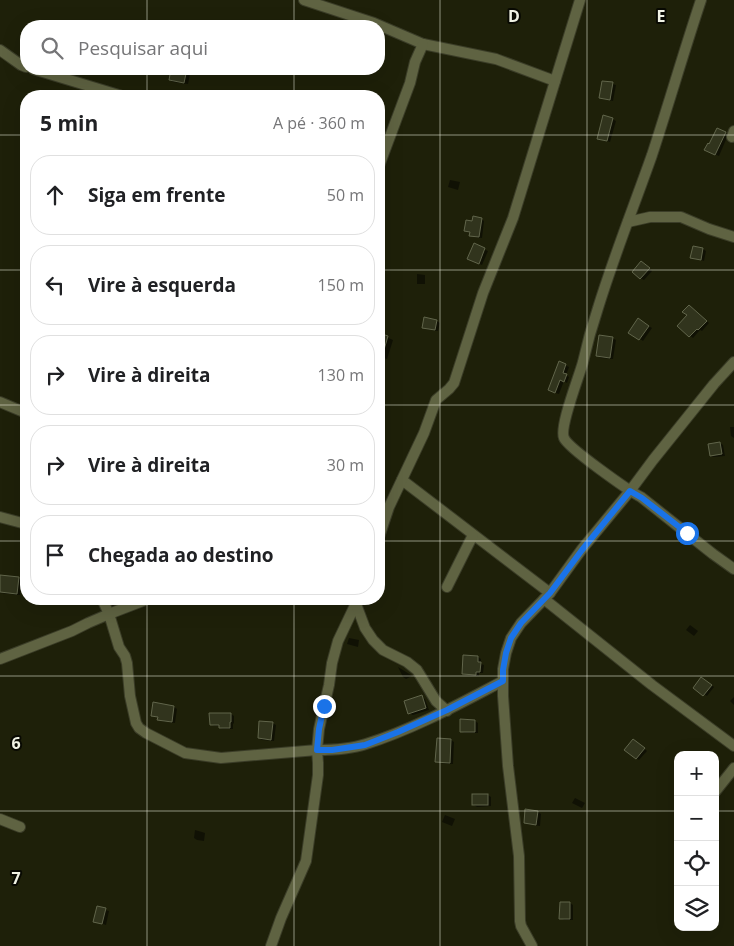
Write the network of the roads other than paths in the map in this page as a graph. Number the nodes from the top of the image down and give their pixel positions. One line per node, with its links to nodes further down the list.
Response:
1 (304, 0): 4 (street)
2 (580, 0): 10 (street)
3 (701, 0): 13 (street)
4 (365, 20)
5 (385, 28): 6 (street)
6 (423, 44): 10 (street); 12 (street)
7 (0, 50): 8 (street)
8 (20, 64)
9 (53, 75): 11 (street)
10 (555, 81): 20 (street)
11 (102, 90)
12 (385, 150)
13 (635, 203): 14 (street); 15 (street)
14 (650, 217): 15 (street); 16 (street)
15 (628, 222): 21 (street)
16 (734, 237)
17 (734, 362): 21 (street)
18 (0, 402): 19 (street)
19 (20, 410)
20 (402, 480): 23 (street); 25 (street)
21 (630, 491): 26 (street); 28 (street)
22 (0, 517): 24 (street)
23 (385, 519)
24 (20, 522)
25 (473, 535): 27 (street); 28 (street)
26 (734, 569)
27 (447, 587)
28 (547, 596): 35 (street); 37 (street)
29 (105, 605): 33 (street)
30 (132, 605): 33 (street)
31 (356, 605): 38 (street)
32 (358, 605): 36 (street)
33 (109, 614): 34 (street); 38 (street)
34 (0, 658)
35 (503, 681): 36 (street); 44 (street)
36 (447, 710): 38 (street)
37 (734, 746)
38 (317, 750): 43 (street)
39 (734, 768): 40 (street)
40 (719, 787)
41 (0, 819): 42 (street)
42 (20, 827)
43 (271, 946)
44 (532, 946)

